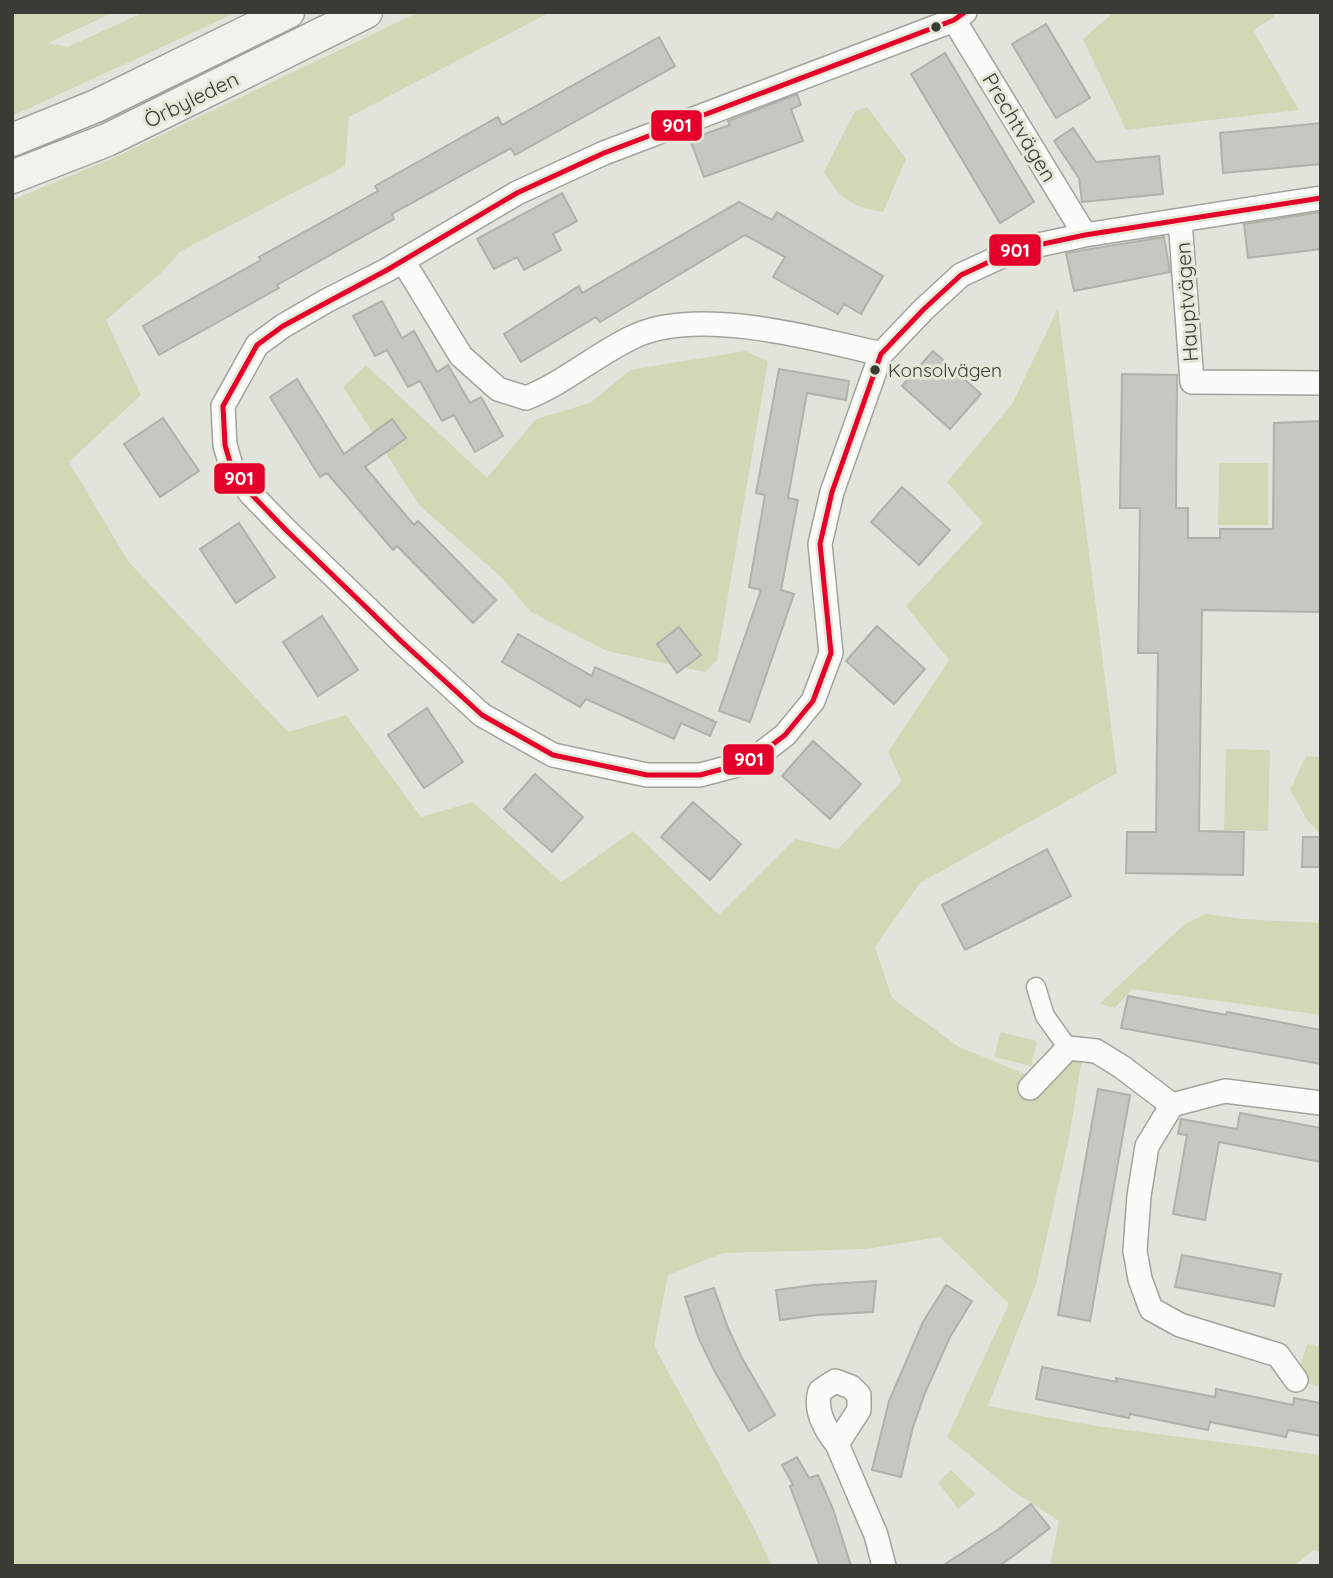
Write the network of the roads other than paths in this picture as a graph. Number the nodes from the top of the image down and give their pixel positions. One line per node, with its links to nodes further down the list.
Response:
1 (288, 12): 4 (main road, Örbyleden)
2 (366, 12): 5 (main road, Örbyleden)
3 (960, 16): 8 (street, Prechtvägen); 9 (street, Hauptvägen)
4 (12, 140)
5 (12, 177)
6 (1321, 198): 7 (street, Hauptvägen)
7 (1180, 220): 8 (street, Hauptvägen); 11 (street, Hauptvägen)
8 (1085, 234): 10 (street, Hauptvägen)
9 (403, 261): 10 (street); 10 (street, Hauptvägen)
10 (881, 354)
11 (1321, 383)
12 (1036, 987): 13 (street)
13 (1068, 1048): 14 (street); 16 (street)
14 (1030, 1088)
15 (1321, 1103): 16 (street)
16 (1172, 1105): 17 (street)
17 (1296, 1380)
18 (837, 1444): 19 (street)
19 (884, 1566)

